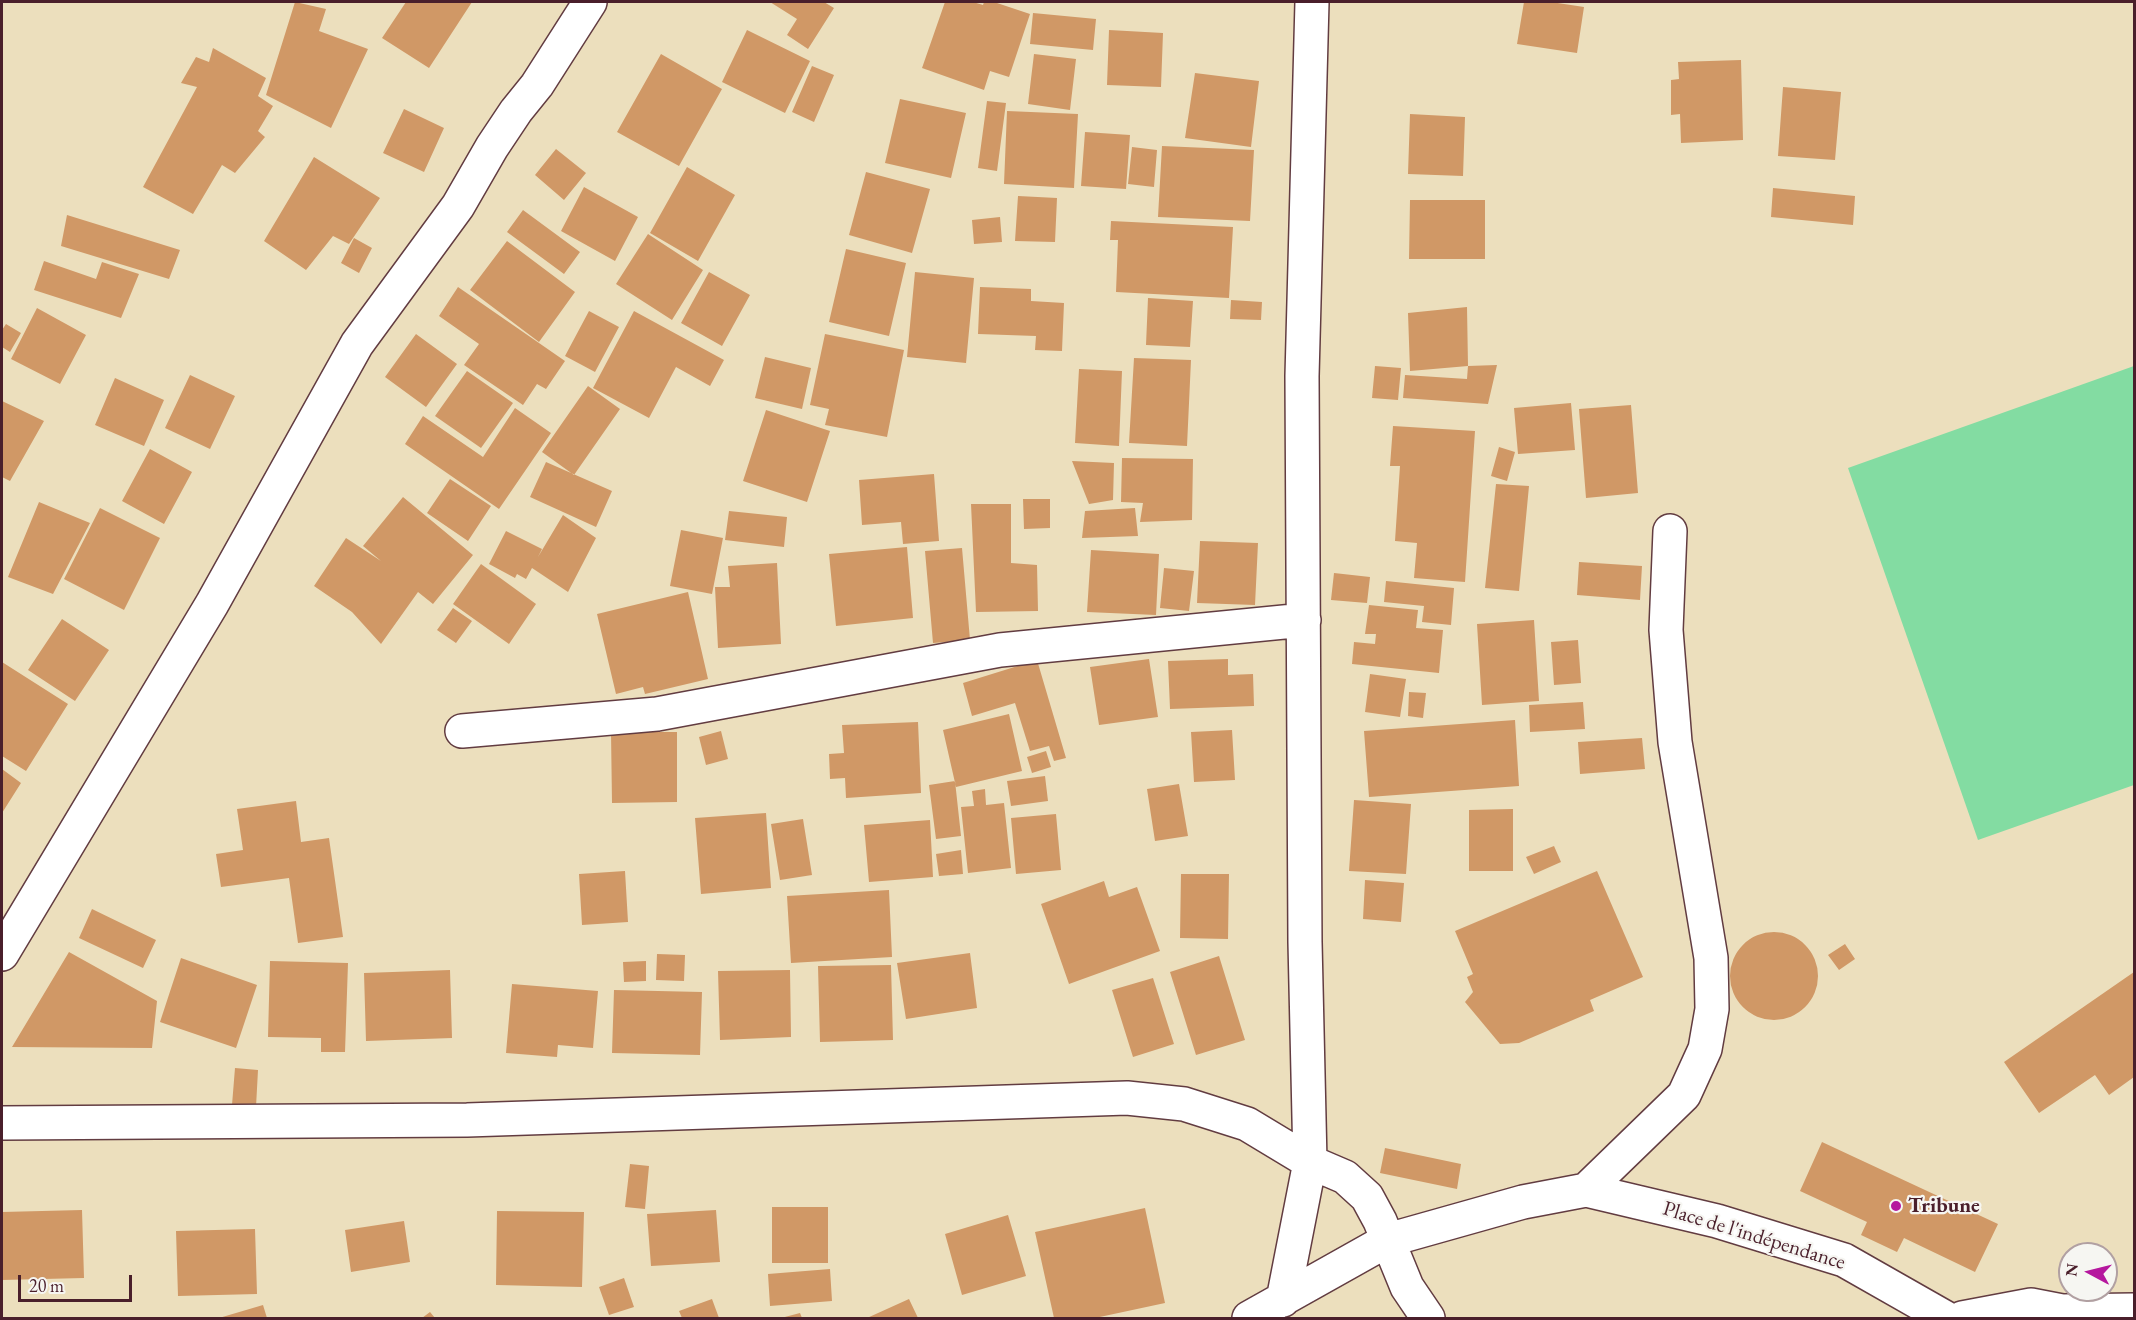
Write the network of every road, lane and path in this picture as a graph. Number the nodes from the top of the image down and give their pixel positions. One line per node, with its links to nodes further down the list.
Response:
1 (590, 2): 6 (street)
2 (1312, 2): 4 (street)
3 (1670, 531): 9 (street)
4 (1304, 620): 5 (street); 8 (street)
5 (462, 731)
6 (2, 954)
7 (2, 1124): 8 (street)
8 (1310, 1162): 10 (street); 11 (street)
9 (1586, 1190): 10 (street); 15 (street, Place de l'indépendance)
10 (1388, 1240): 11 (street); 14 (street)
11 (1283, 1300): 13 (street)
12 (2134, 1310): 16 (street)
13 (1249, 1318)
14 (1428, 1318)
15 (1946, 1318)
16 (1962, 1318)

